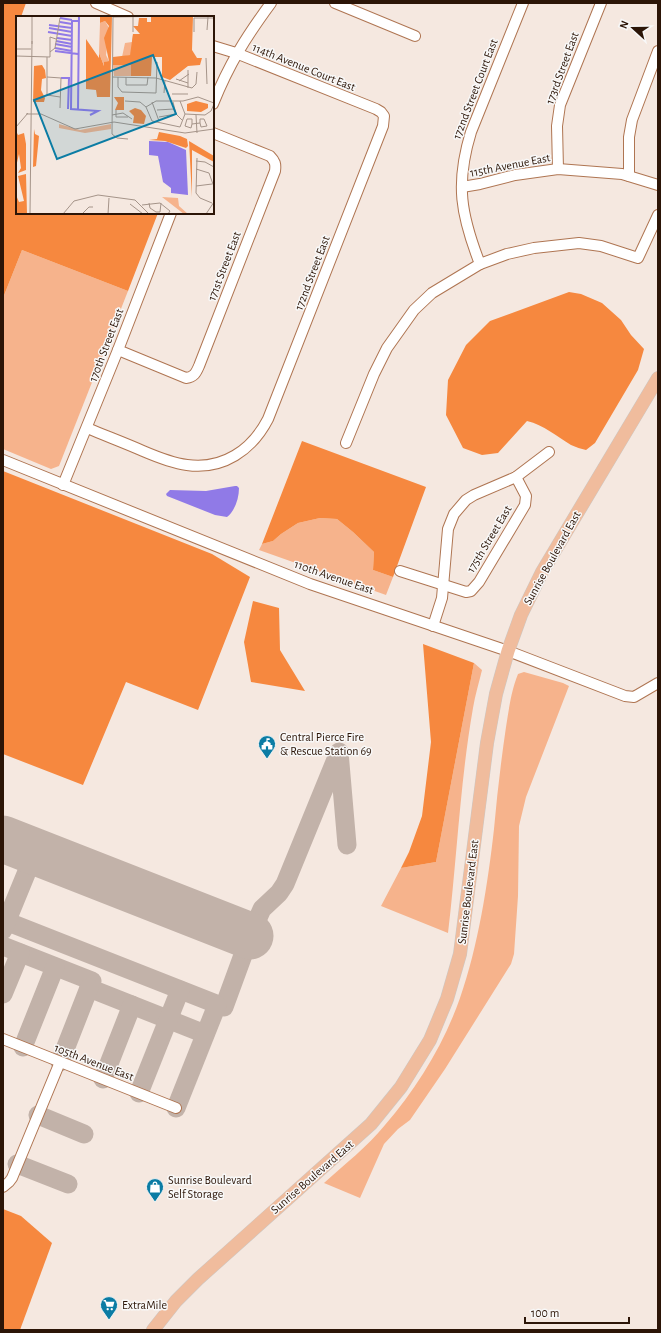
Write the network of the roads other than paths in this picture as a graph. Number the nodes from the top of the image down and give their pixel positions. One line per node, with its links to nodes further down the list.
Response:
1 (96, 3): 6 (street)
2 (272, 3): 10 (street)
3 (335, 3): 7 (street)
4 (523, 3): 17 (street, 172nd Street Court East)
5 (601, 3): 14 (street, 173rd Street East)
6 (126, 16)
7 (415, 36)
8 (214, 46): 10 (street, 114th Avenue Court East)
9 (658, 51): 15 (street)
10 (236, 54): 11 (street); 12 (street, 114th Avenue Court East)
11 (214, 102)
12 (384, 116): 23 (street, 172nd Street East)
13 (214, 133): 21 (street, 171st Street East)
14 (558, 169): 15 (street, 115th Avenue East); 17 (street, 115th Avenue East)
15 (629, 176): 16 (street, 115th Avenue East)
16 (658, 185)
17 (462, 186): 20 (street, 172nd Street Court East)
18 (171, 214): 21 (street, 170th Street East)
19 (658, 215): 20 (street)
20 (480, 264): 24 (street)
21 (118, 350): 23 (street, 170th Street East)
22 (658, 378): 32 (main road, Sunrise Boulevard East)
23 (87, 428): 28 (street, 170th Street East)
24 (346, 443)
25 (549, 452): 27 (street)
26 (3, 460): 28 (street, 110th Avenue East)
27 (516, 477): 30 (street); 30 (street, 175th Street East)
28 (64, 485): 31 (street, 110th Avenue East)
29 (400, 571): 30 (street)
30 (444, 585): 31 (street)
31 (433, 626): 32 (street, 110th Avenue East)
32 (508, 651): 33 (street, 110th Avenue East); 38 (main road, Sunrise Boulevard East)
33 (658, 683)
34 (3, 1039): 35 (street, 105th Avenue East)
35 (60, 1062): 36 (street, 105th Avenue East); 37 (street)
36 (176, 1108)
37 (4, 1186)
38 (153, 1330)

